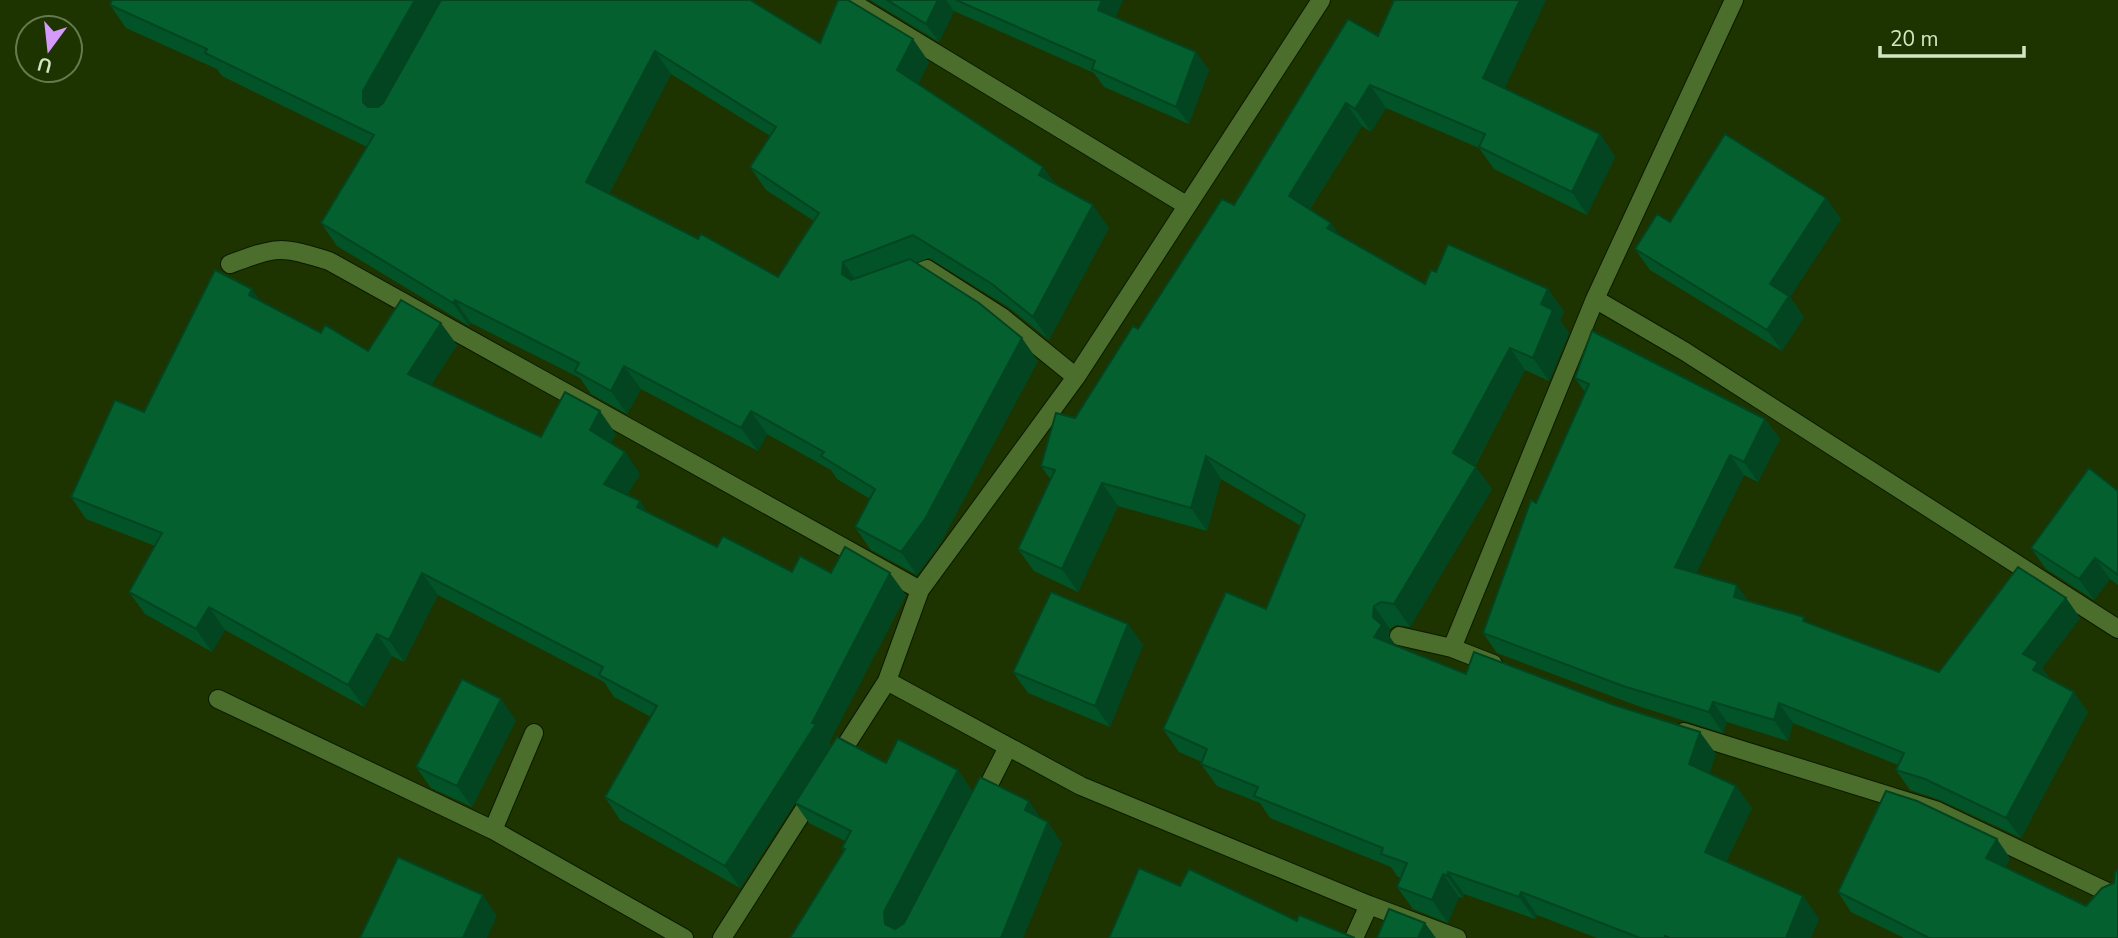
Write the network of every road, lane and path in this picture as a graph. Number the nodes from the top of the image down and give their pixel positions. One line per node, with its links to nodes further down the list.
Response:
1 (848, 0): 4 (street)
2 (1321, 0): 4 (street)
3 (1734, 0): 7 (street)
4 (1186, 205): 8 (street)
5 (230, 264): 9 (street)
6 (892, 283): 8 (street)
7 (1595, 299): 10 (street); 12 (street)
8 (1076, 377): 9 (street)
9 (920, 590): 14 (street)
10 (2118, 629)
11 (1399, 636): 12 (street)
12 (1452, 648): 13 (street)
13 (1504, 668)
14 (887, 681): 18 (street); 24 (street)
15 (218, 699): 20 (street)
16 (1668, 728): 21 (street)
17 (534, 733): 20 (street)
18 (1008, 747): 19 (street); 22 (street)
19 (971, 820)
20 (493, 830): 23 (street)
21 (2118, 897)
22 (1369, 905): 25 (street); 26 (street)
23 (684, 938)
24 (722, 938)
25 (1354, 938)
26 (1457, 938)

